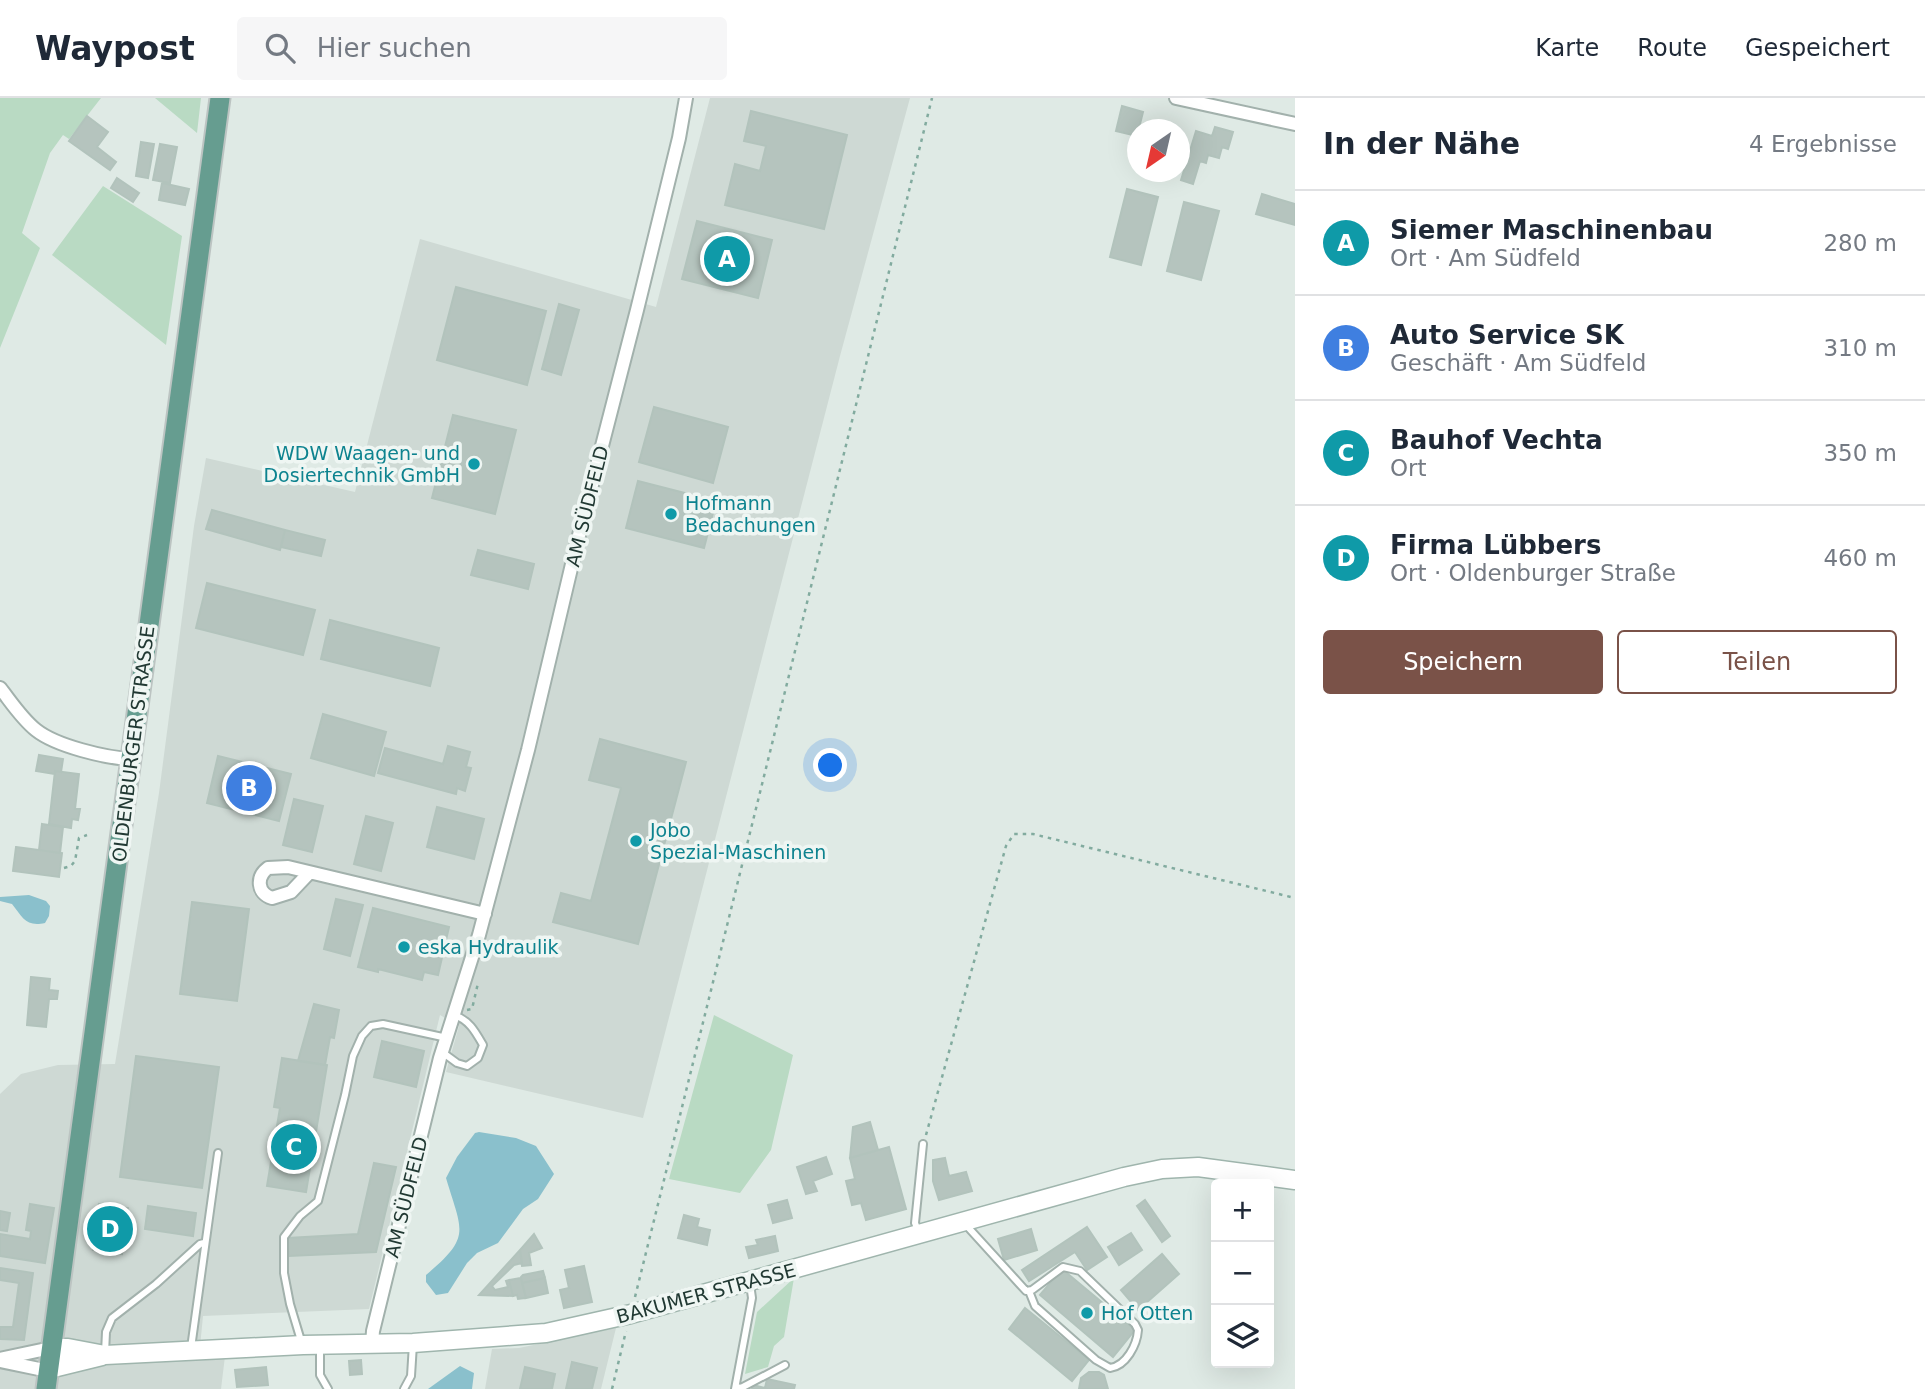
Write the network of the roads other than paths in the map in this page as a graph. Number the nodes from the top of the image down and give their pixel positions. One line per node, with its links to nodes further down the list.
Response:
1 (220, 98): 6 (main road, OLDENBURGER STRASSE)
2 (686, 98): 8 (street, AM SÜDFELD)
3 (1176, 98): 4 (street)
4 (1295, 124)
5 (0, 688): 6 (street)
6 (131, 759): 23 (main road, OLDENBURGER STRASSE)
7 (309, 873): 8 (street)
8 (485, 914): 9 (street, AM SÜDFELD)
9 (454, 1015): 10 (street, AM SÜDFELD); 11 (lane)
10 (447, 1038): 11 (street, AM SÜDFELD); 22 (lane)
11 (442, 1052): 21 (street, AM SÜDFELD)
12 (923, 1144): 16 (lane)
13 (218, 1153): 17 (lane)
14 (1295, 1180): 15 (street, BAKUMER STRASSE)
15 (962, 1221): 16 (street, BAKUMER STRASSE); 19 (lane)
16 (919, 1233): 18 (street, BAKUMER STRASSE)
17 (204, 1243): 24 (lane); 25 (lane)
18 (750, 1281): 20 (street, BAKUMER STRASSE); 29 (lane)
19 (1029, 1291): 19 (lane)
20 (413, 1343): 21 (street, BAKUMER STRASSE); 32 (lane)
21 (372, 1344): 22 (street, BAKUMER STRASSE)
22 (311, 1345): 24 (street, BAKUMER STRASSE); 31 (lane)
23 (51, 1349): 25 (street, BAKUMER STRASSE); 26 (street, BAKUMER STRASSE); 28 (main road, OLDENBURGER STRASSE)
24 (191, 1350): 25 (street, BAKUMER STRASSE)
25 (105, 1355): 28 (street, BAKUMER STRASSE)
26 (0, 1360): 28 (street, BAKUMER STRASSE)
27 (785, 1365): 29 (lane)
28 (49, 1369): 30 (main road, OLDENBURGER STRASSE)
29 (735, 1388)
30 (46, 1389)
31 (328, 1389)
32 (404, 1389)

